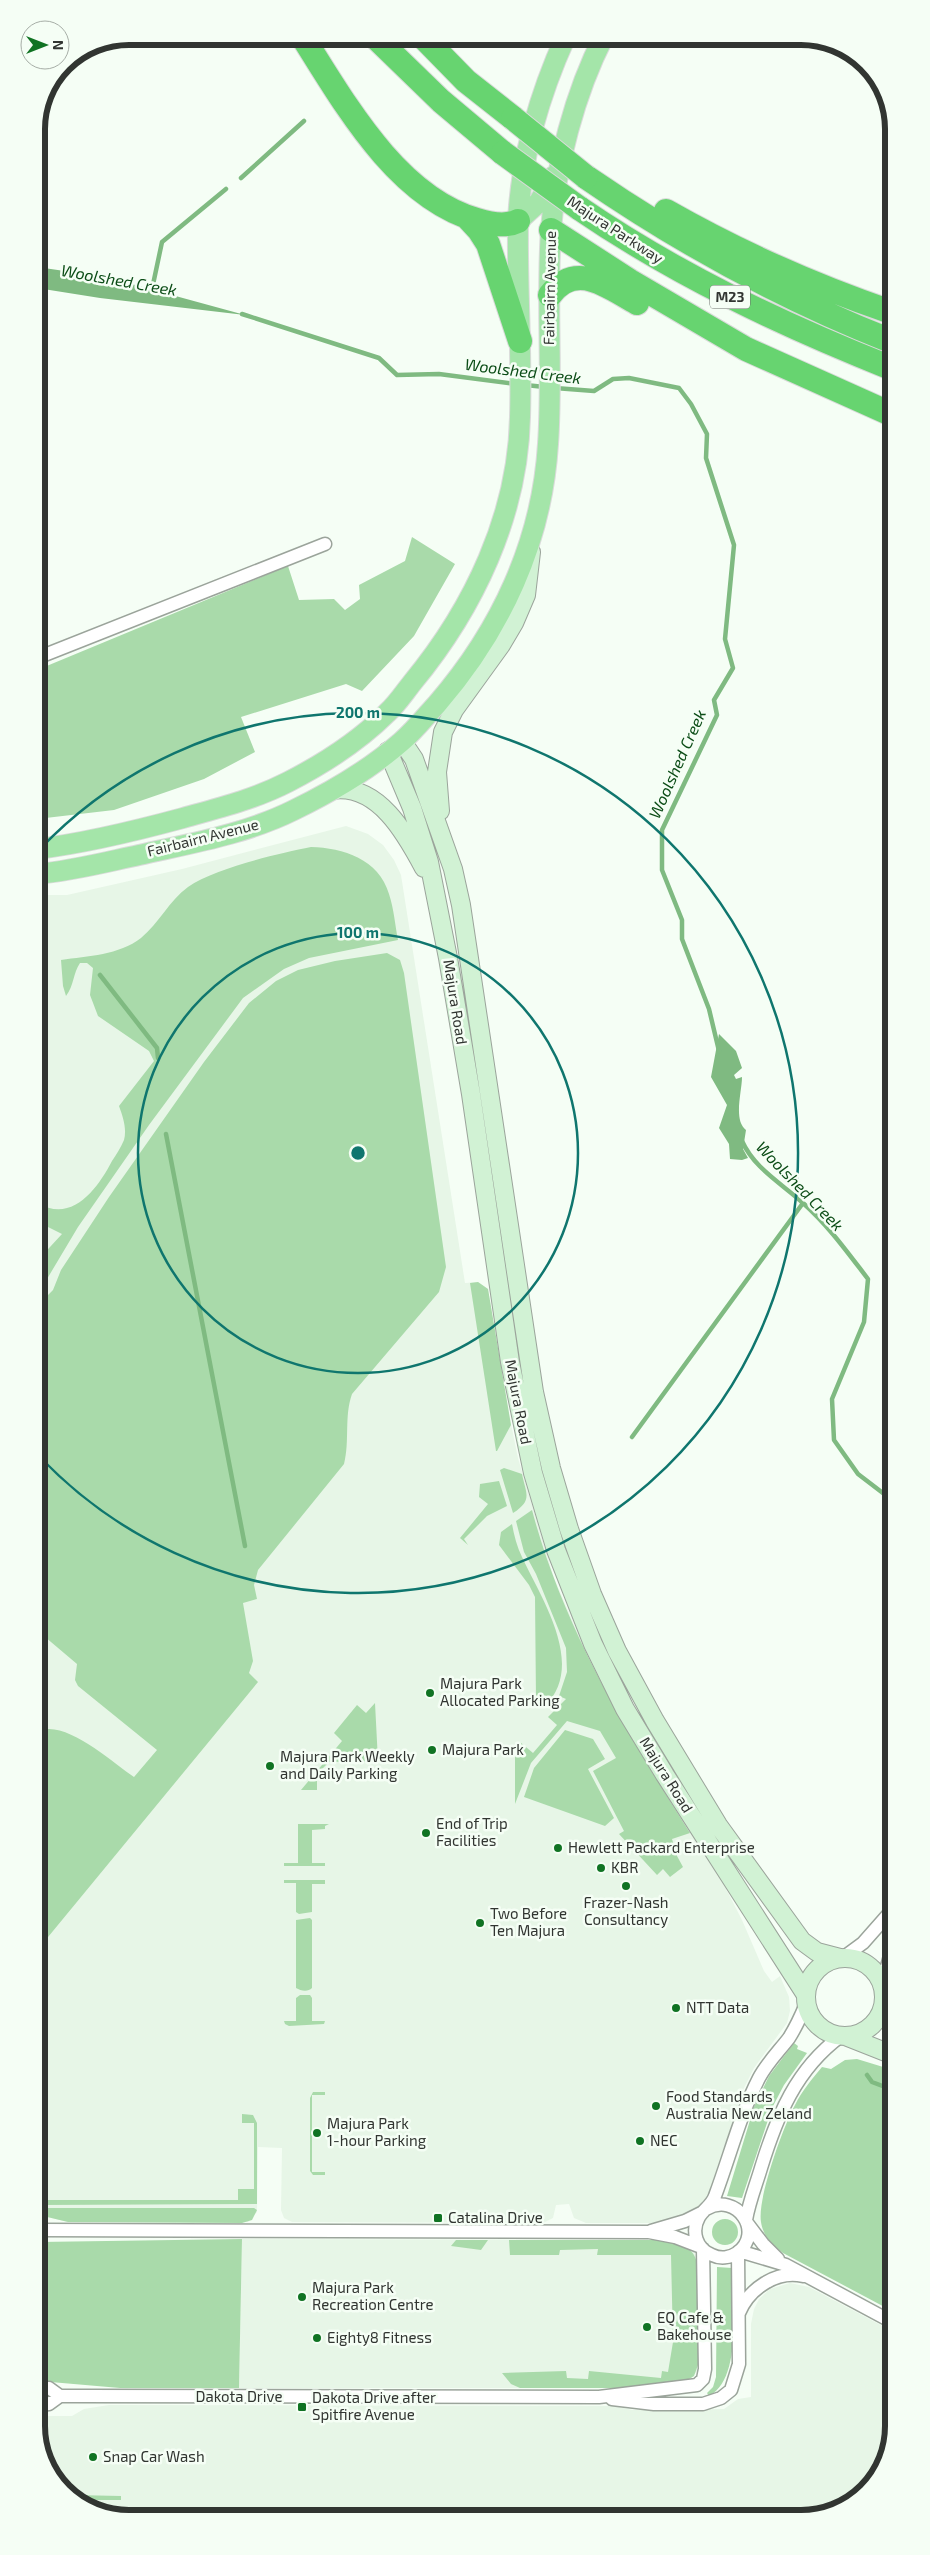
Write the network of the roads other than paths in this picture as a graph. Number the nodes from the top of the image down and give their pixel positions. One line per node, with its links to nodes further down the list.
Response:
1 (308, 45): 8 (highway)
2 (383, 45): 16 (highway, Majura Parkway / M23, bridge)
3 (431, 45): 7 (highway, Majura Parkway / M23, bridge)
4 (563, 45): 9 (main road, Fairbairn Avenue)
5 (601, 45): 6 (main road, Fairbairn Avenue)
6 (561, 162): 9 (main road); 10 (main road, Fairbairn Avenue)
7 (586, 177): 12 (highway); 13 (highway, Majura Parkway / M23)
8 (466, 217): 9 (highway); 14 (highway)
9 (524, 217): 10 (main road); 14 (main road, Fairbairn Avenue)
10 (551, 230): 11 (main road, Fairbairn Avenue); 15 (highway)
11 (550, 295): 15 (highway); 18 (main road, Fairbairn Avenue)
12 (885, 310)
13 (885, 338)
14 (520, 345): 21 (main road, Fairbairn Avenue)
15 (746, 349): 17 (highway)
16 (885, 365)
17 (885, 411)
18 (533, 532): 22 (main road, Fairbairn Avenue); 26 (main road)
19 (325, 544): 20 (street)
20 (45, 655)
21 (380, 719): 22 (main road); 24 (main road, Fairbairn Avenue)
22 (395, 746): 23 (main road, Fairbairn Avenue); 26 (main road, Majura Road); 27 (main road, Majura Road)
23 (332, 790): 25 (main road, Fairbairn Avenue); 27 (main road)
24 (45, 848)
25 (45, 873)
26 (457, 884): 29 (main road, Majura Road)
27 (434, 888): 33 (main road, Majura Road)
28 (885, 1918): 29 (street)
29 (842, 1957): 31 (main road); 33 (main road)
30 (885, 1978): 31 (street)
31 (883, 1986): 32 (main road); 34 (main road)
32 (885, 1990)
33 (806, 1999): 34 (main road); 36 (street)
34 (843, 2036): 35 (main road); 37 (street)
35 (885, 2052)
36 (705, 2210): 37 (street); 39 (street); 40 (street)
37 (747, 2222): 41 (street); 42 (street)
38 (45, 2230): 39 (street)
39 (649, 2232): 40 (street)
40 (702, 2248): 41 (street); 48 (street)
41 (739, 2251): 42 (street); 44 (street)
42 (786, 2265): 43 (street)
43 (810, 2279): 44 (street); 45 (street)
44 (739, 2313): 48 (street)
45 (885, 2318)
46 (45, 2388): 47 (street, Dakota Drive)
47 (60, 2396): 48 (street, Dakota Drive); 49 (street, Dakota Drive)
48 (599, 2397)
49 (45, 2404)

